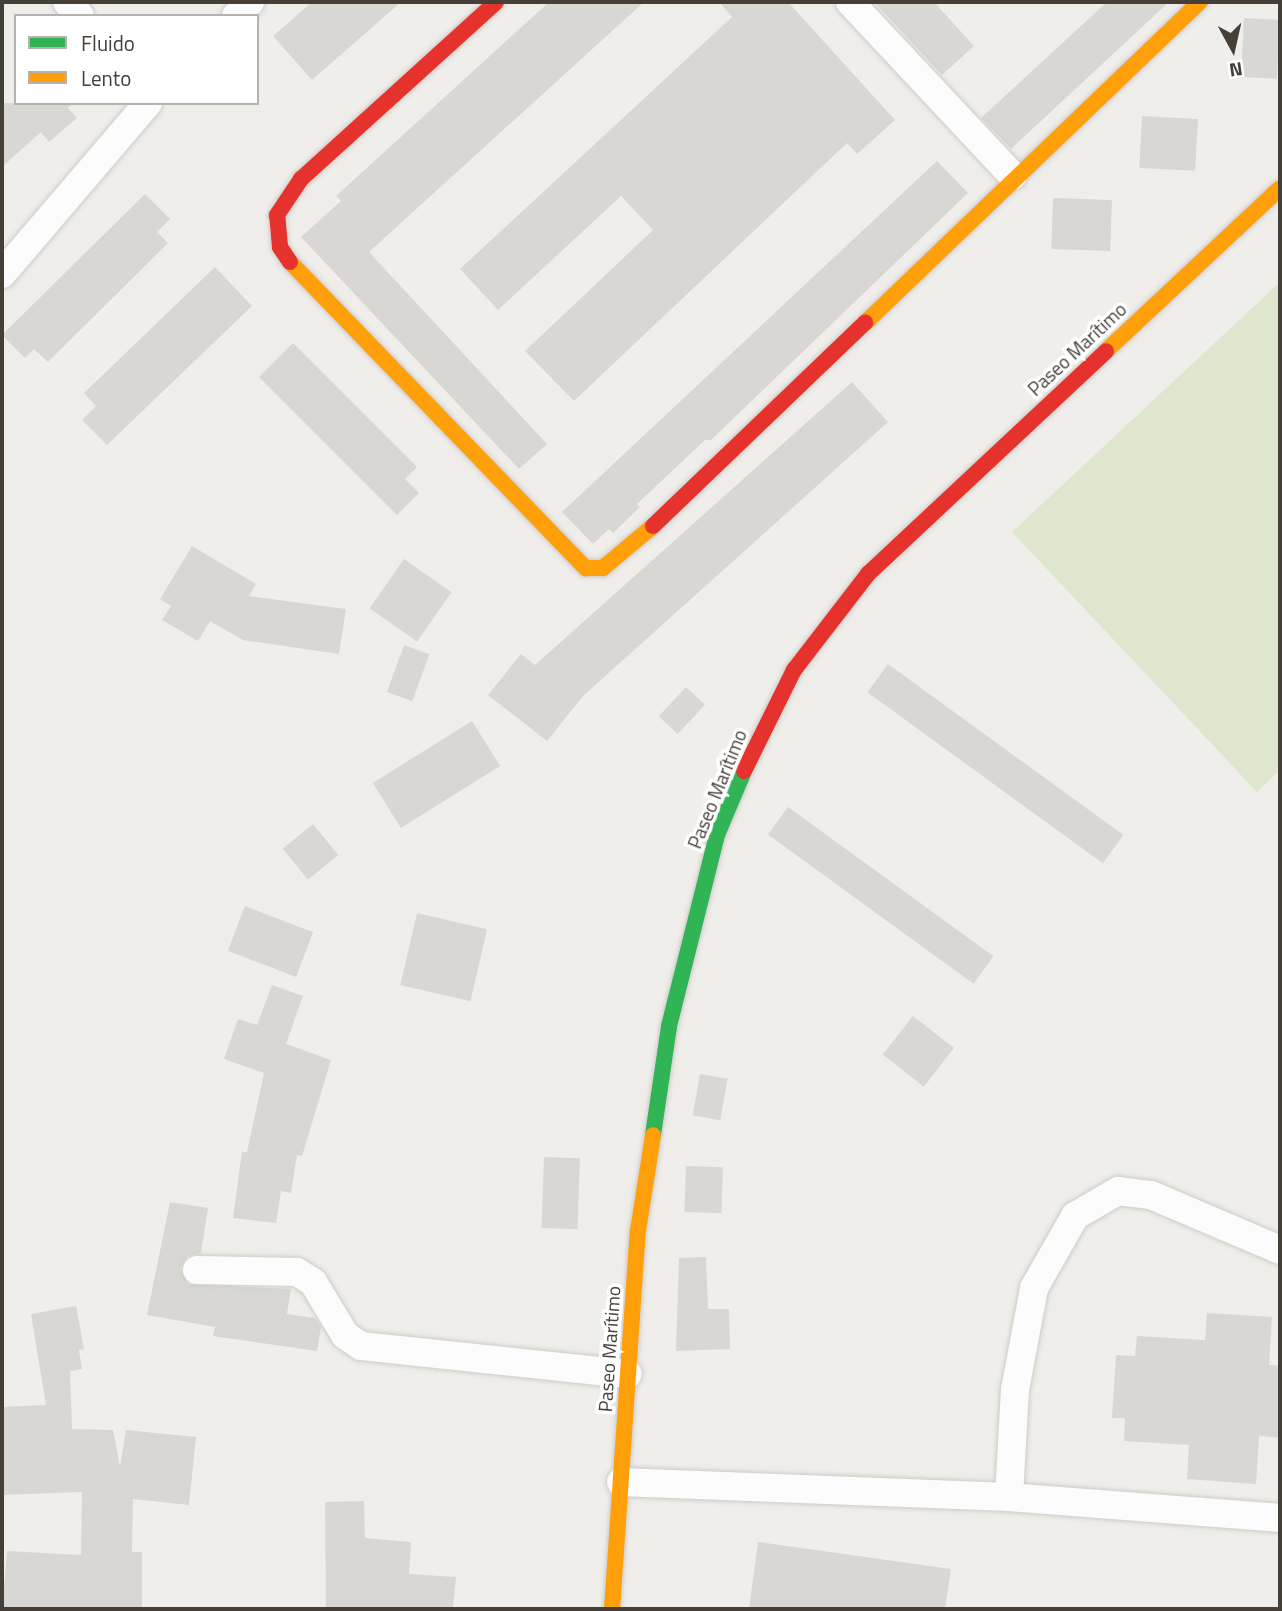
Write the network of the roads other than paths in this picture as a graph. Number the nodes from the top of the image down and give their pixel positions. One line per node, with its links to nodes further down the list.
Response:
1 (496, 2): 5 (main road)
2 (850, 2): 5 (street)
3 (1200, 2): 5 (main road)
4 (146, 105): 7 (street)
5 (1013, 176)
6 (1280, 188): 10 (main road, Paseo Marítimo)
7 (2, 274)
8 (1280, 1250): 12 (street)
9 (197, 1270): 10 (street)
10 (628, 1374): 11 (main road, Paseo Marítimo)
11 (621, 1482): 12 (street); 14 (main road, Paseo Marítimo)
12 (1009, 1497): 13 (street)
13 (1280, 1518)
14 (612, 1609)

